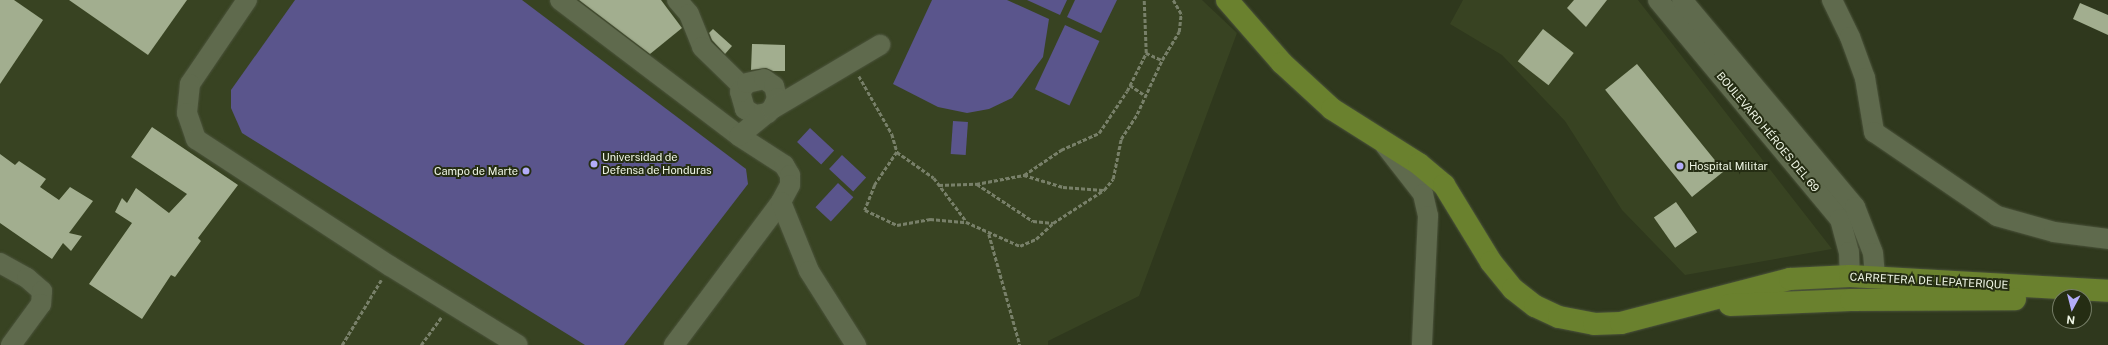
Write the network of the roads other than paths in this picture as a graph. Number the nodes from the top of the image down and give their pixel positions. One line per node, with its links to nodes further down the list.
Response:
1 (248, 0): 25 (street)
2 (560, 0): 11 (street)
3 (677, 0): 9 (street)
4 (1227, 0): 12 (main road, CARRETERA DE LEPATERIQUE)
5 (1658, 0): 16 (street, BOULEVARD HÉROES DEL 69)
6 (1682, 0): 16 (street, BOULEVARD HÉROES DEL 69)
7 (1832, 0): 14 (street)
8 (880, 45): 10 (street)
9 (743, 87): 10 (street); 10 (street)
10 (770, 111): 11 (street)
11 (739, 136): 13 (street)
12 (1385, 145): 23 (main road, CARRETERA DE LEPATERIQUE); 28 (street)
13 (782, 202): 26 (street); 27 (street)
14 (2108, 239)
15 (0, 263): 24 (street)
16 (1862, 280): 17 (main road, CARRETERA DE LEPATERIQUE); 21 (main road); 22 (main road); 23 (main road, CARRETERA DE LEPATERIQUE)
17 (2108, 290)
18 (2108, 297): 20 (main road)
19 (2052, 298): 21 (main road, CARRETERA DE LEPATERIQUE)
20 (2092, 298)
21 (1925, 300): 22 (main road, CARRETERA DE LEPATERIQUE)
22 (1803, 302): 23 (main road, CARRETERA DE LEPATERIQUE)
23 (1681, 307)
24 (11, 345)
25 (518, 345)
26 (674, 345)
27 (856, 345)
28 (1422, 345)

